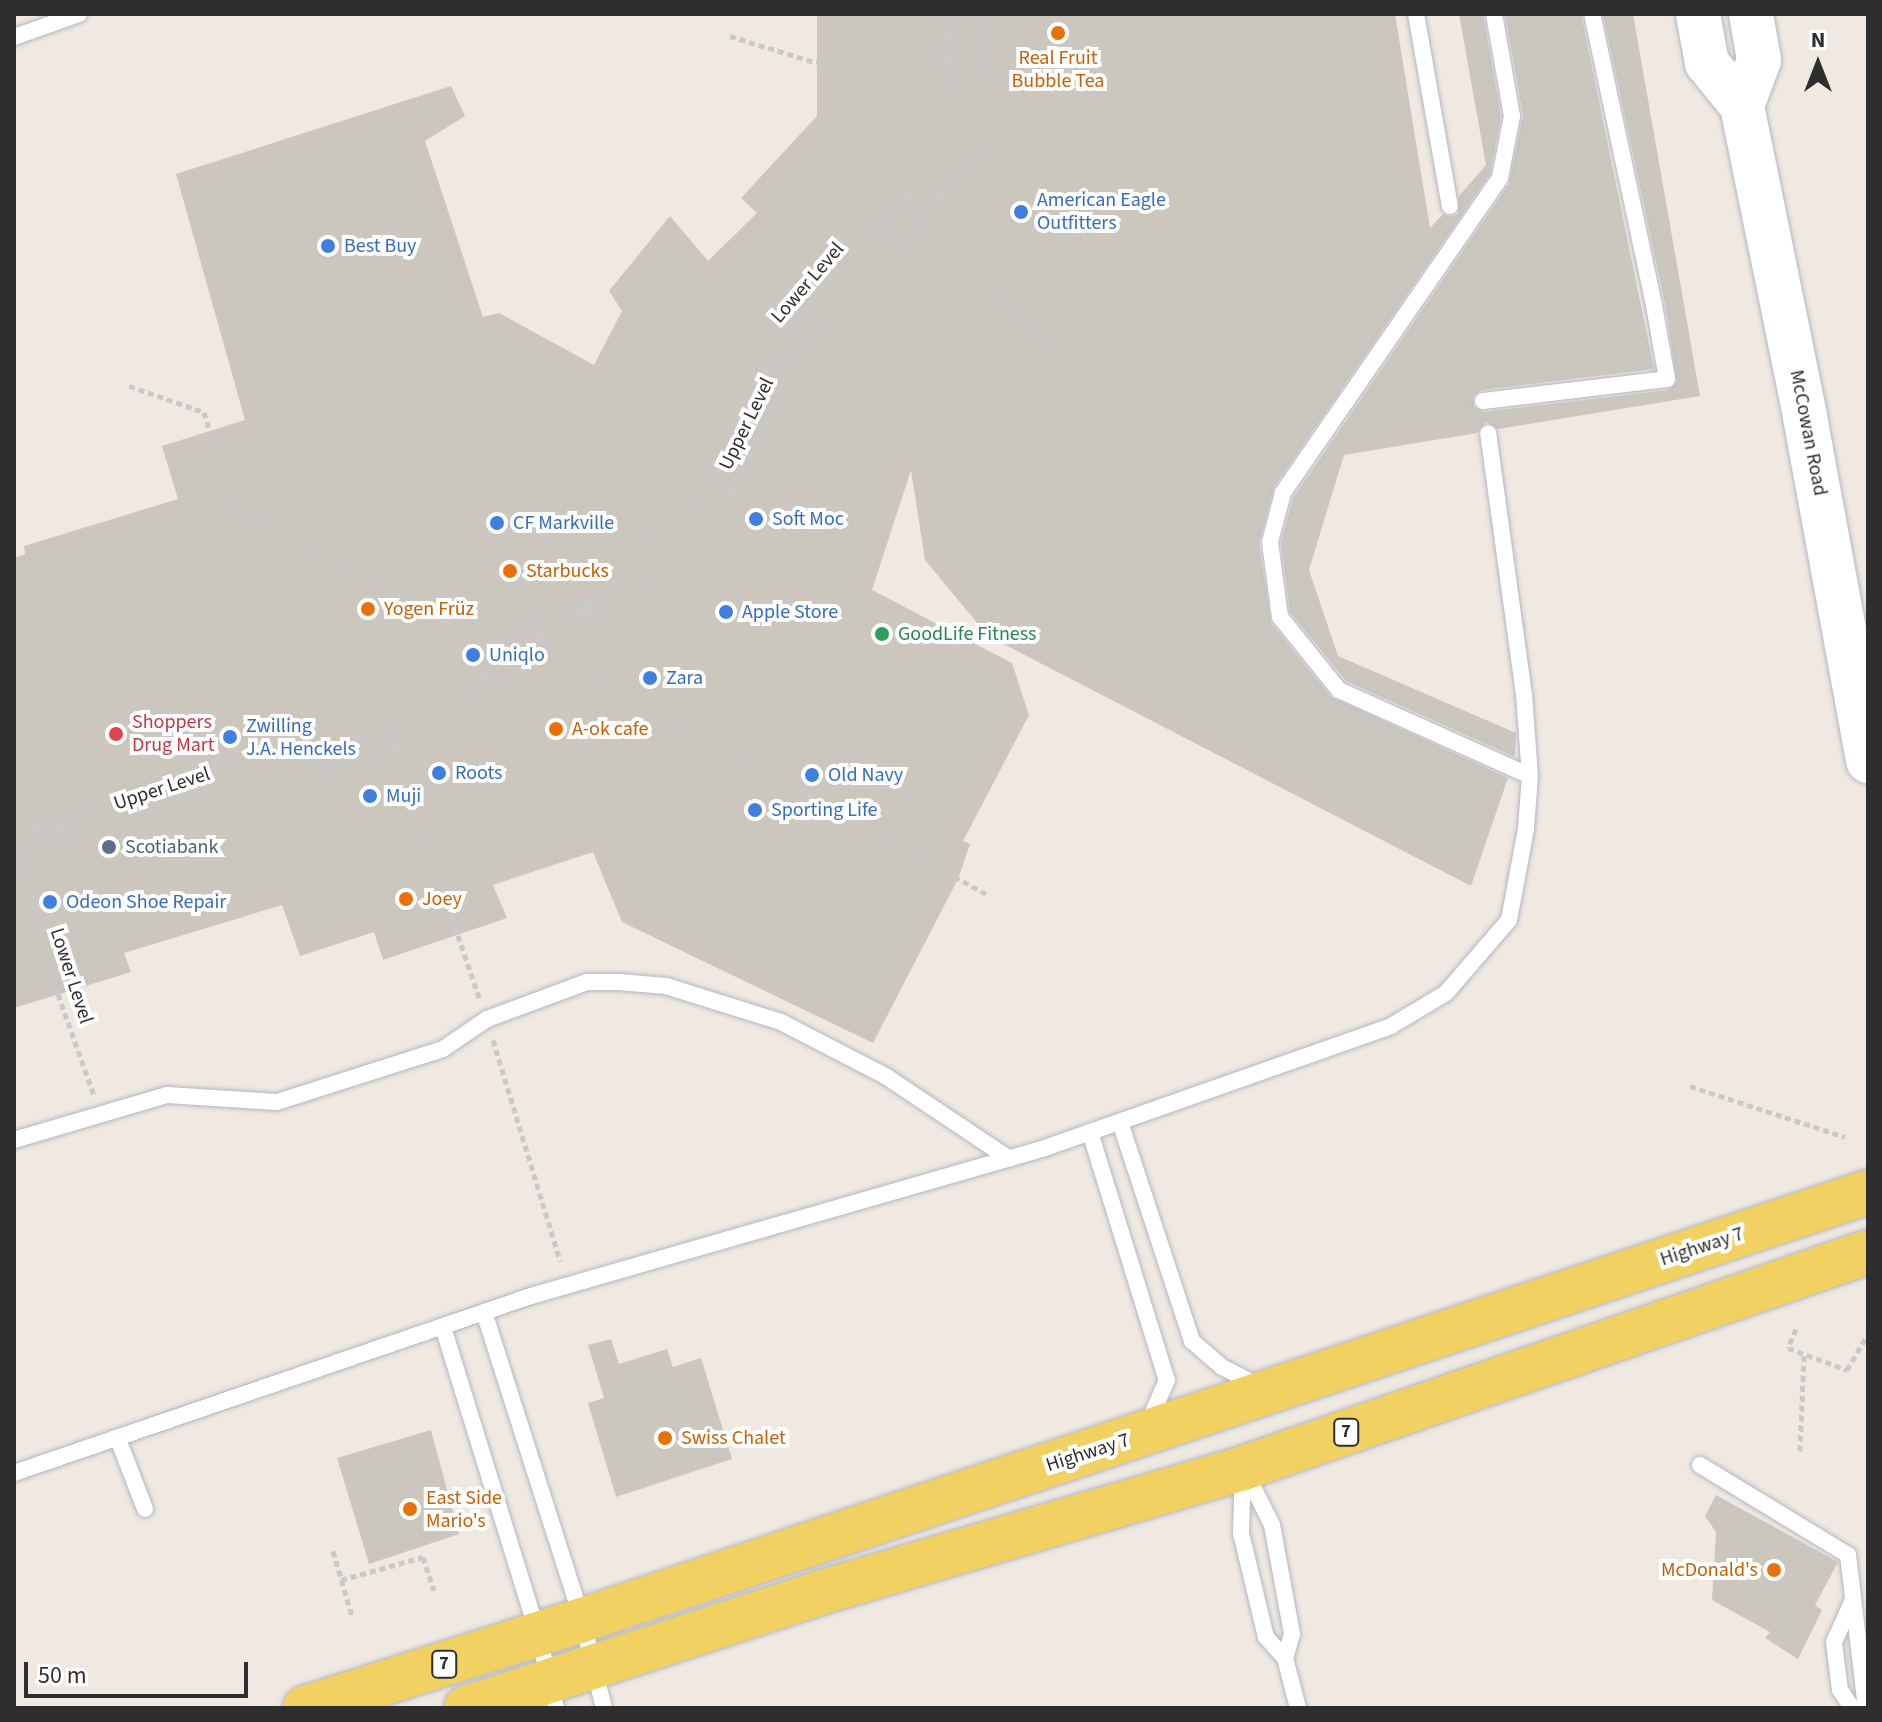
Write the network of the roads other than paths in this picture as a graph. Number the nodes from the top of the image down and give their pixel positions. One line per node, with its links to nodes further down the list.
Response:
1 (79, 14): 7 (lane)
2 (1416, 14): 9 (lane)
3 (1494, 14): 13 (lane)
4 (1592, 14): 10 (lane)
5 (1698, 14): 8 (main road, McCowan Road)
6 (1751, 14): 8 (main road)
7 (14, 37)
8 (1742, 106): 12 (main road, McCowan Road)
9 (1450, 206)
10 (1483, 401)
11 (1488, 433): 13 (lane)
12 (1868, 761)
13 (1530, 776): 14 (lane)
14 (1120, 1122): 15 (lane); 22 (lane)
15 (1090, 1132): 17 (lane); 23 (lane)
16 (14, 1140): 17 (lane)
17 (1008, 1158): 20 (lane)
18 (1868, 1192): 22 (main road, Highway 7 / 7)
19 (1868, 1252): 26 (main road, 7)
20 (484, 1312): 21 (lane); 30 (lane)
21 (443, 1327): 24 (lane); 31 (lane)
22 (1270, 1391): 23 (main road, Highway 7 / 7)
23 (1141, 1435): 30 (main road, Highway 7 / 7)
24 (118, 1439): 27 (lane); 28 (lane)
25 (1700, 1465): 29 (lane)
26 (1243, 1468): 32 (lane); 32 (lane); 33 (main road, 7)
27 (14, 1473)
28 (145, 1509)
29 (1852, 1600): 39 (lane); 40 (lane)
30 (582, 1620): 31 (main road, Highway 7 / 7); 33 (lane)
31 (538, 1634): 34 (lane); 35 (main road, Highway 7 / 7)
32 (1285, 1658): 38 (lane)
33 (594, 1666): 34 (main road, 7); 37 (lane)
34 (553, 1695): 36 (main road, 7)
35 (305, 1708)
36 (466, 1708)
37 (604, 1708)
38 (1298, 1708)
39 (1852, 1708)
40 (1866, 1708)

